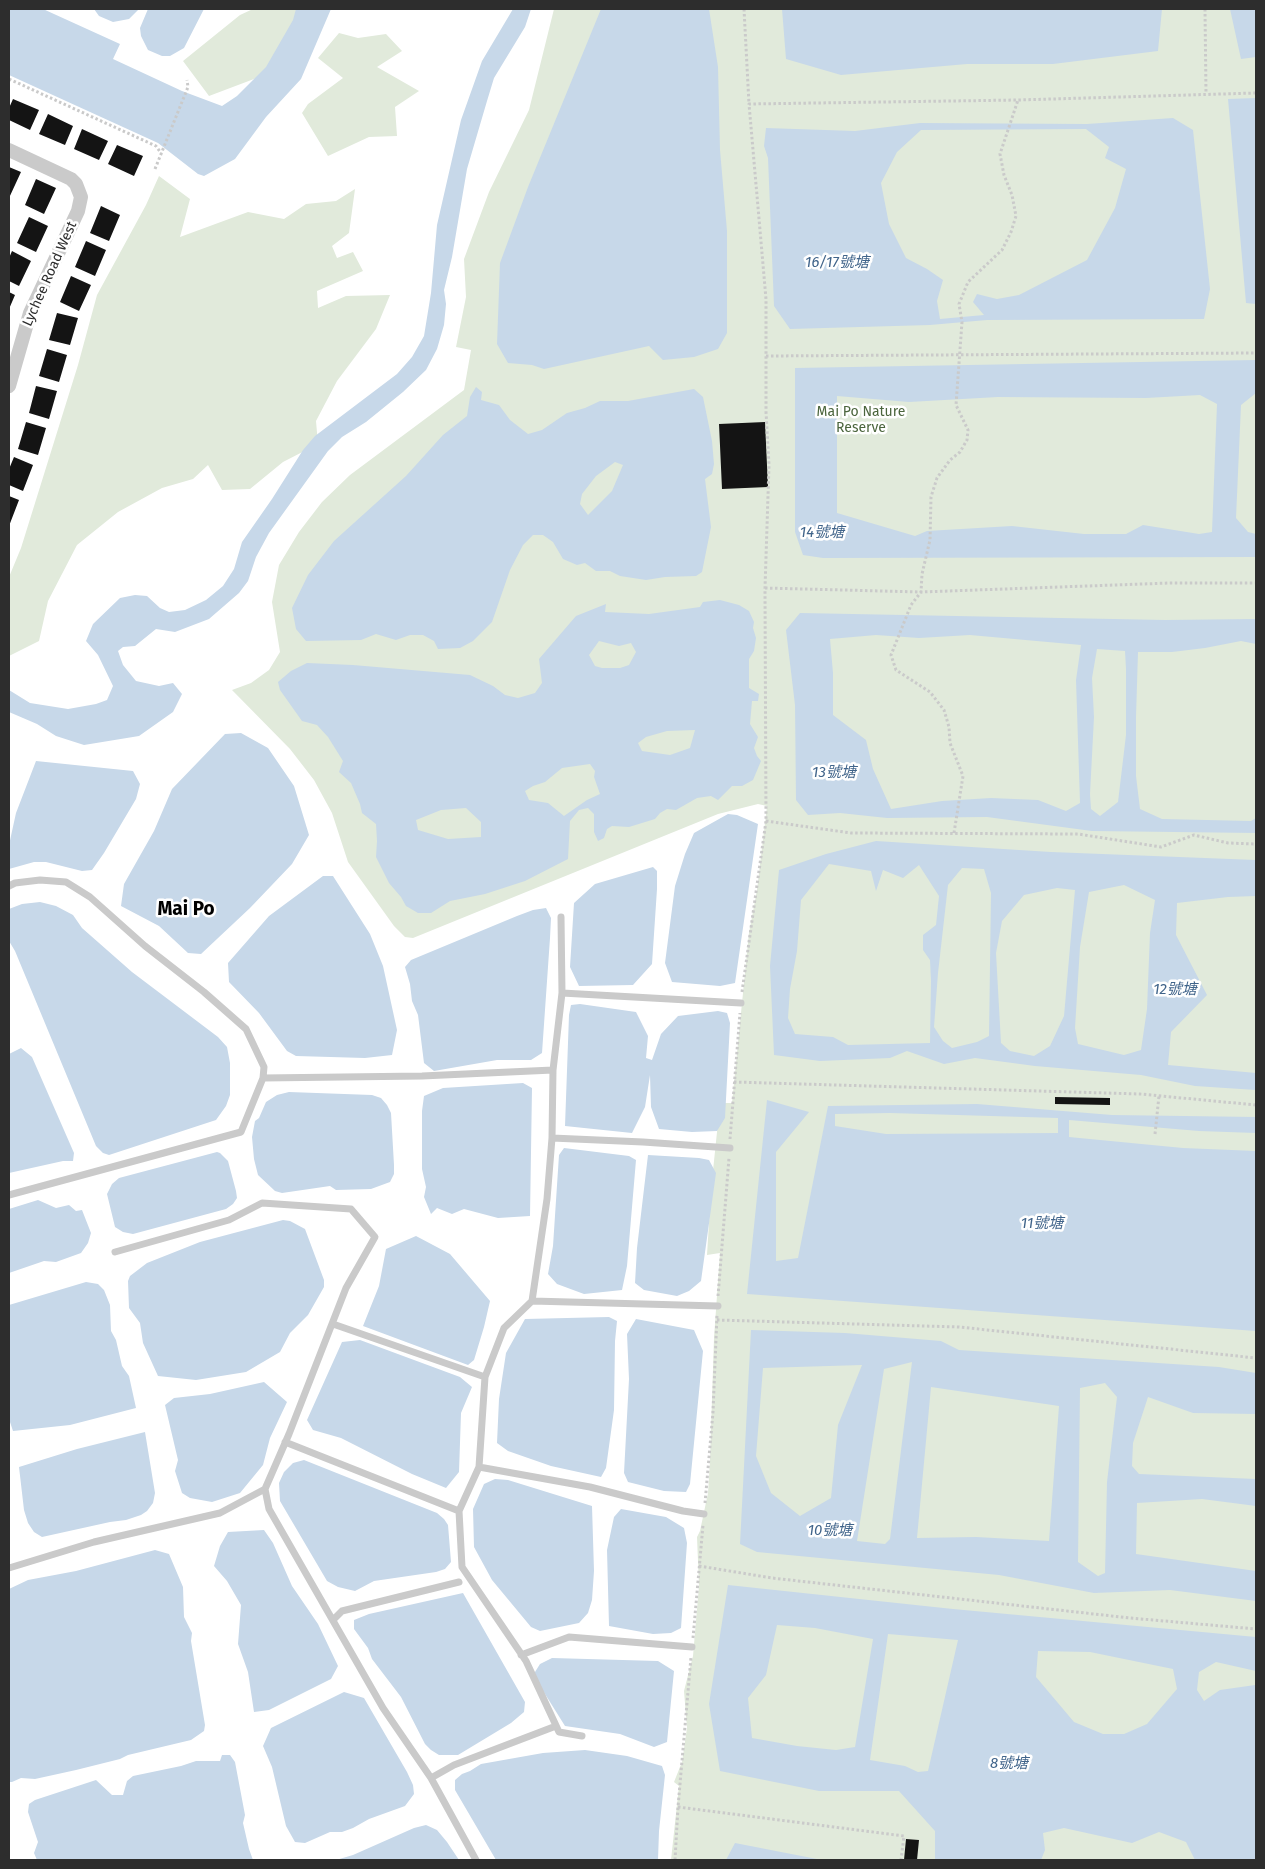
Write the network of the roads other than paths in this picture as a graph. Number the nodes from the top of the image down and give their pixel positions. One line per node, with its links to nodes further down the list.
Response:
1 (9, 150): 2 (street, Lychee Road West)
2 (9, 386)
3 (9, 886): 8 (lane)
4 (561, 917): 5 (lane)
5 (562, 993): 6 (lane); 7 (lane)
6 (741, 1003)
7 (553, 1070): 8 (lane); 9 (lane)
8 (263, 1078): 11 (lane)
9 (552, 1138): 10 (lane); 13 (lane)
10 (730, 1148)
11 (9, 1195)
12 (115, 1252): 15 (lane)
13 (532, 1301): 14 (lane); 16 (lane)
14 (718, 1306)
15 (332, 1324): 16 (lane); 17 (lane)
16 (485, 1377): 18 (lane)
17 (286, 1442): 19 (lane); 20 (lane)
18 (479, 1467): 20 (lane); 21 (lane)
19 (265, 1489): 22 (lane); 24 (lane)
20 (459, 1511): 26 (lane)
21 (704, 1514)
22 (9, 1568)
23 (459, 1582): 24 (lane)
24 (334, 1619): 29 (lane)
25 (692, 1647): 26 (lane)
26 (521, 1655): 27 (lane)
27 (556, 1726): 28 (lane); 29 (lane)
28 (582, 1736)
29 (431, 1778): 30 (lane)
30 (476, 1860)

